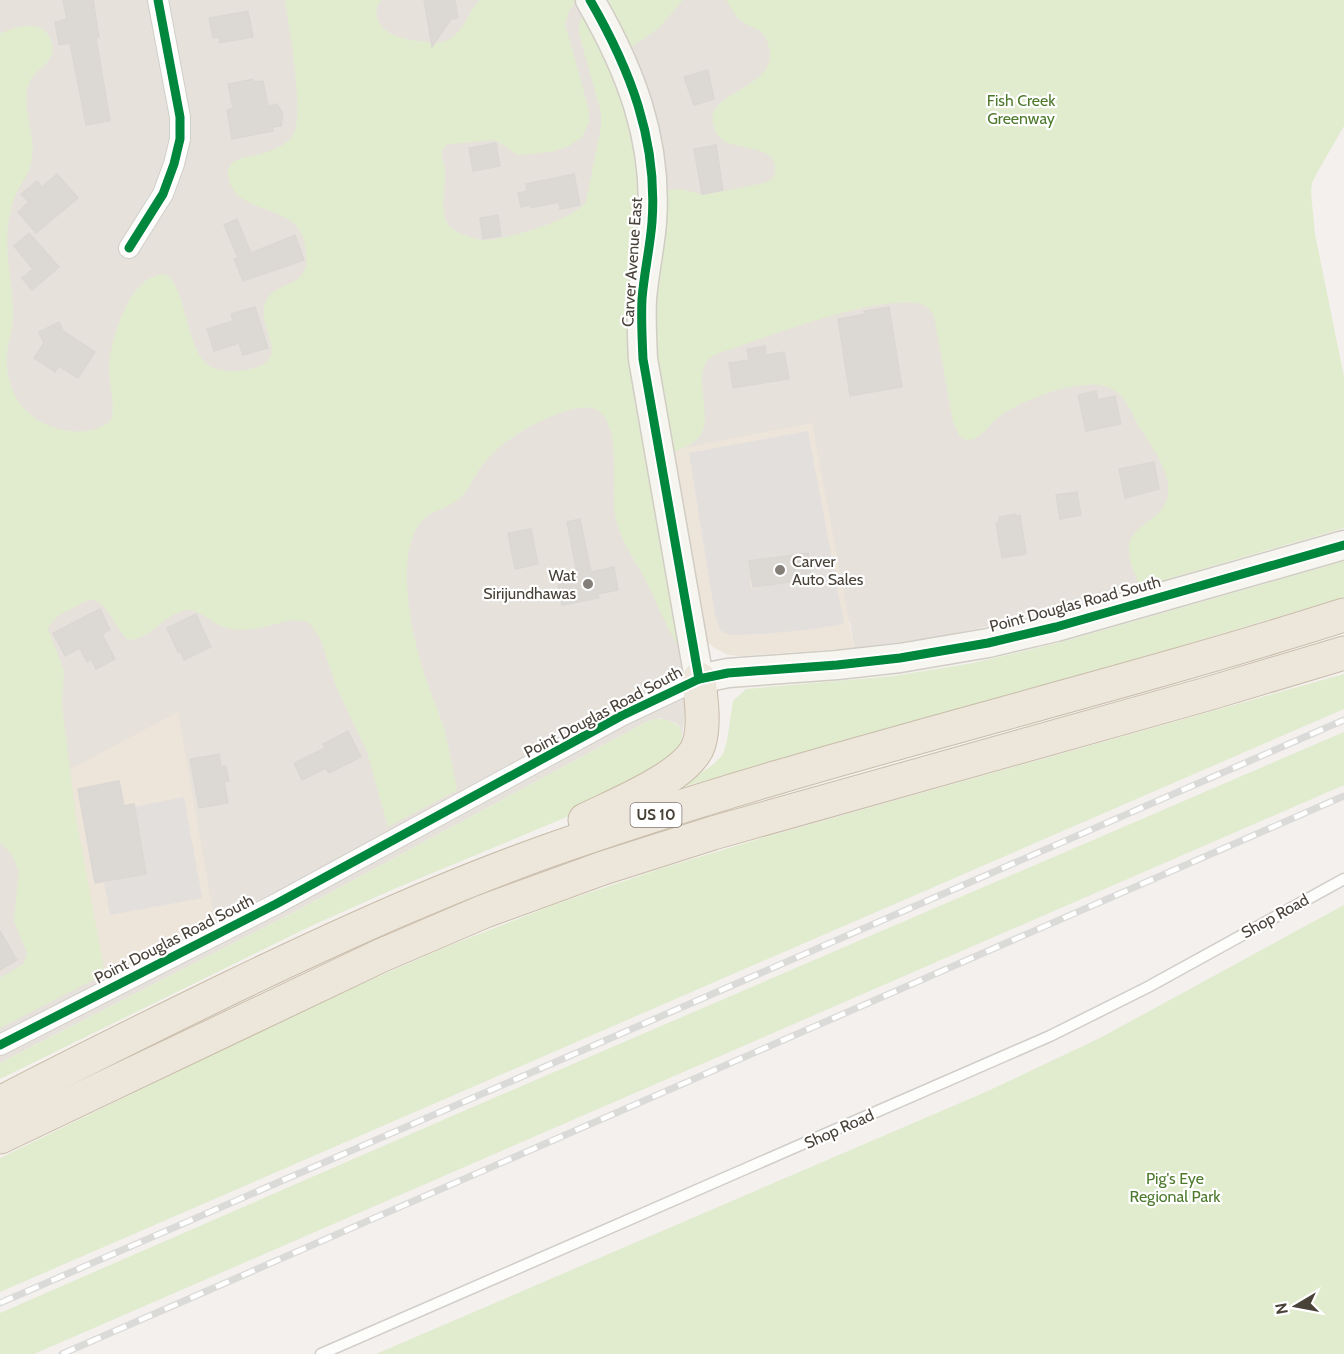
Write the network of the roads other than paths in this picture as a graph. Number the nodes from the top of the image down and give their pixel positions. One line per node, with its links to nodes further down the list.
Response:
1 (158, 0): 3 (street)
2 (590, 0): 7 (street, Carver Avenue East)
3 (129, 248)
4 (1344, 545): 7 (street, Point Douglas Road South)
5 (1344, 615): 9 (highway, US 10)
6 (1344, 653): 12 (highway, US 10)
7 (699, 679): 9 (highway); 10 (street, Point Douglas Road South)
8 (1344, 879): 13 (lane, Shop Road)
9 (410, 904): 11 (highway, US 10)
10 (0, 1045)
11 (0, 1103)
12 (0, 1137)
13 (321, 1354)

